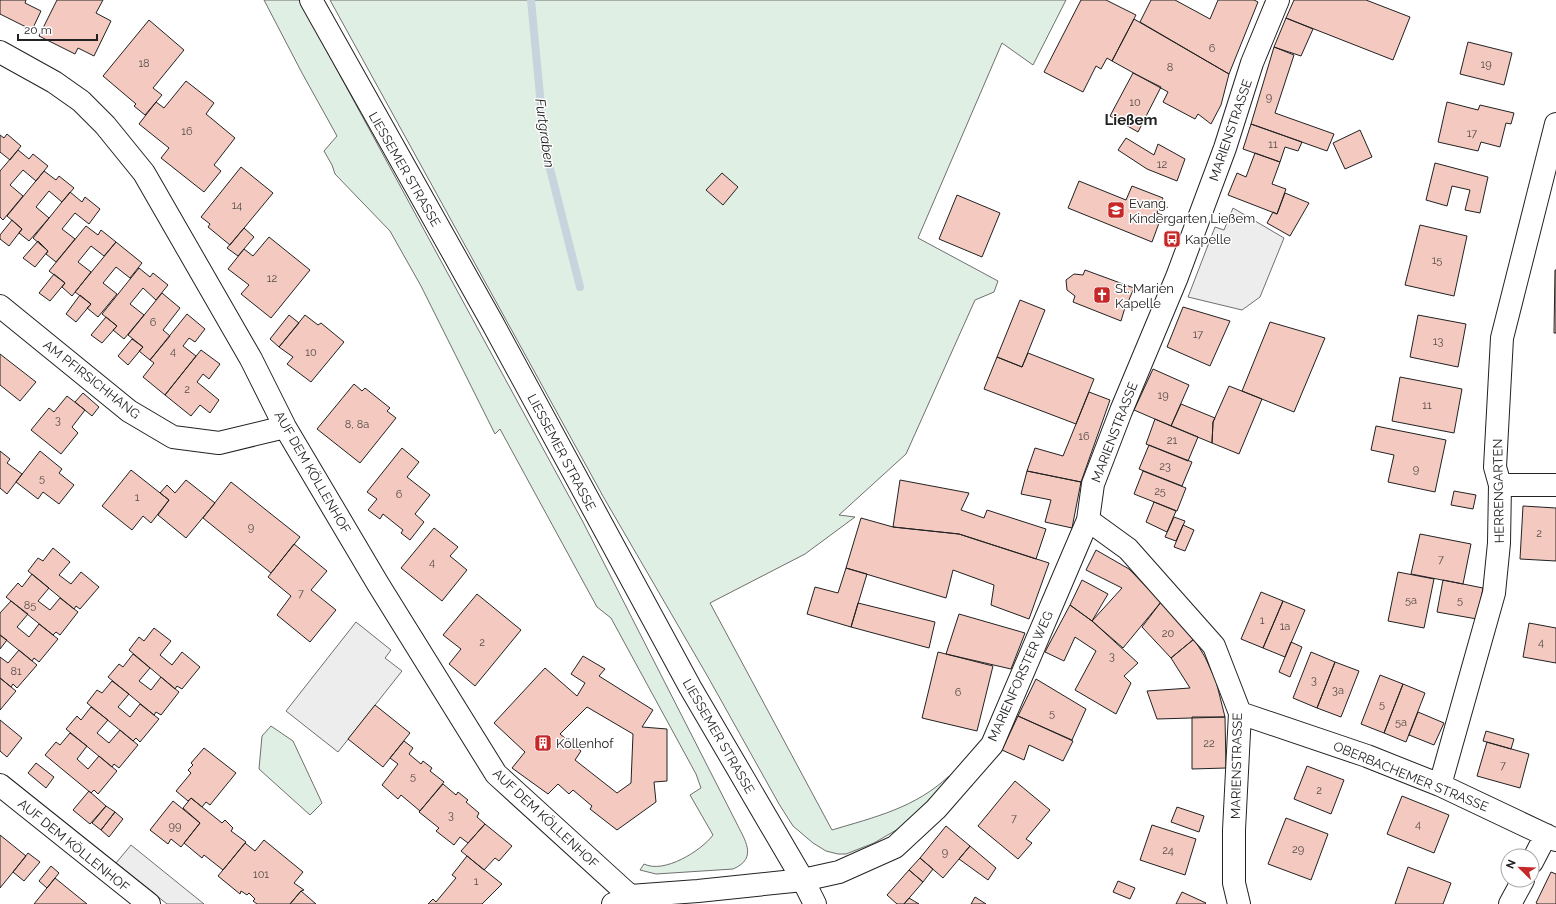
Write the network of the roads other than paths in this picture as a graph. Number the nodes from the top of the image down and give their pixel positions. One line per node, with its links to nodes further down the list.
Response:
1 (311, 0): 15 (street, LIESSEMER STRASSE)
2 (1278, 0): 9 (street, MARIENSTRASSE)
3 (0, 52): 6 (street, AUF DEM KÖLLENHOF)
4 (1556, 124): 7 (street, HERRENGARTEN)
5 (0, 306): 6 (street, AM PFIRSICHHANG)
6 (285, 426): 17 (street, AUF DEM KÖLLENHOF)
7 (1500, 485): 8 (street); 12 (street, HERRENGARTEN)
8 (1556, 485)
9 (1088, 520): 10 (street, MARIENSTRASSE); 15 (street, MARIENFORSTER WEG)
10 (1240, 713): 12 (street, OBERBACHEMER STRASSE); 20 (street, MARIENSTRASSE)
11 (0, 785): 18 (street, AUF DEM KÖLLENHOF)
12 (1440, 785): 13 (street, OBERBACHEMER STRASSE)
13 (1551, 838): 14 (street)
14 (1540, 852)
15 (803, 880): 17 (street, MARIENFORSTER WEG); 19 (street, LIESSEMER STRASSE)
16 (1519, 888): 21 (street)
17 (621, 900)
18 (149, 904)
19 (815, 904)
20 (1239, 904)
21 (1510, 904)

